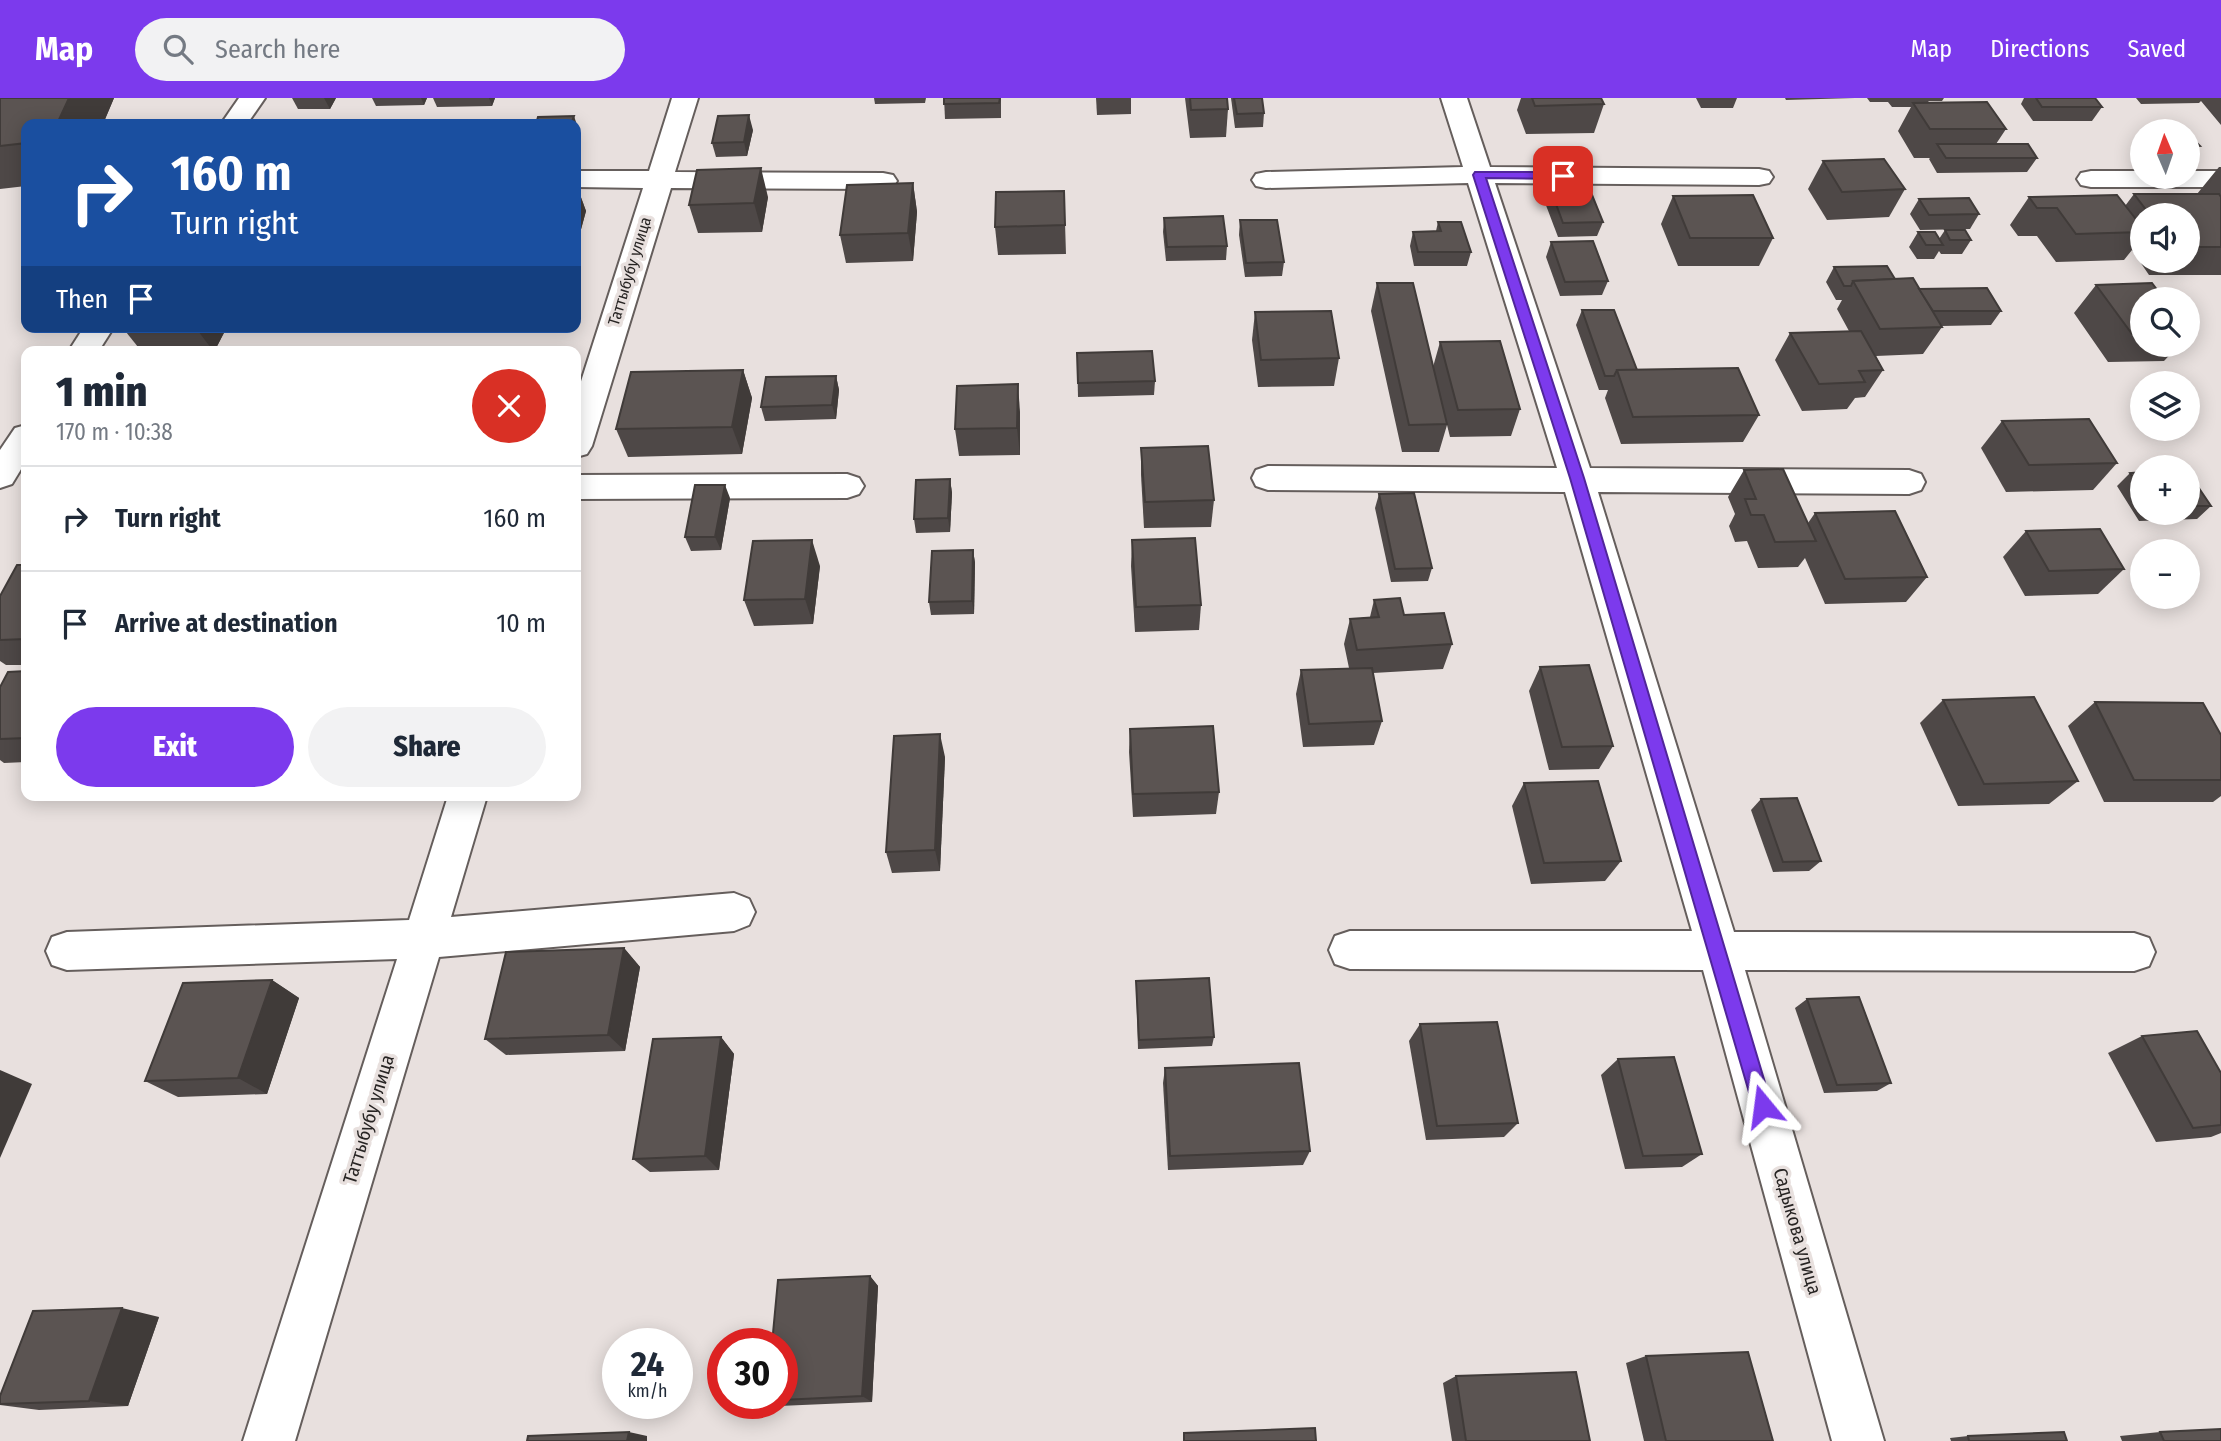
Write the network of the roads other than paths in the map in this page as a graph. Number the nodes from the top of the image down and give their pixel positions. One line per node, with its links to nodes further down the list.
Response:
1 (252, 98): 4 (street)
2 (685, 98): 11 (street, Таттыбубу улица)
3 (1454, 98): 5 (street, Садыкова улица)
4 (237, 119)
5 (1479, 175): 6 (street); 10 (street); 17 (street, Садыкова улица)
6 (1759, 177)
7 (581, 179): 11 (street)
8 (2091, 179): 9 (street)
9 (2221, 179)
10 (1266, 180)
11 (657, 181): 12 (street); 13 (street, Таттыбубу улица)
12 (883, 181)
13 (581, 430)
14 (21, 444): 15 (street)
15 (0, 476)
16 (1269, 478): 17 (street)
17 (1577, 478): 18 (street); 27 (street, Садыкова улица)
18 (1909, 482)
19 (847, 486): 20 (street)
20 (581, 487)
21 (466, 801): 23 (street, Таттыбубу улица)
22 (734, 912): 23 (street)
23 (424, 939): 25 (street); 28 (street, Таттыбубу улица)
24 (1350, 950): 27 (street)
25 (67, 951)
26 (2134, 951): 27 (street)
27 (1719, 952): 29 (street, Садыкова улица)
28 (269, 1441)
29 (1858, 1441)

